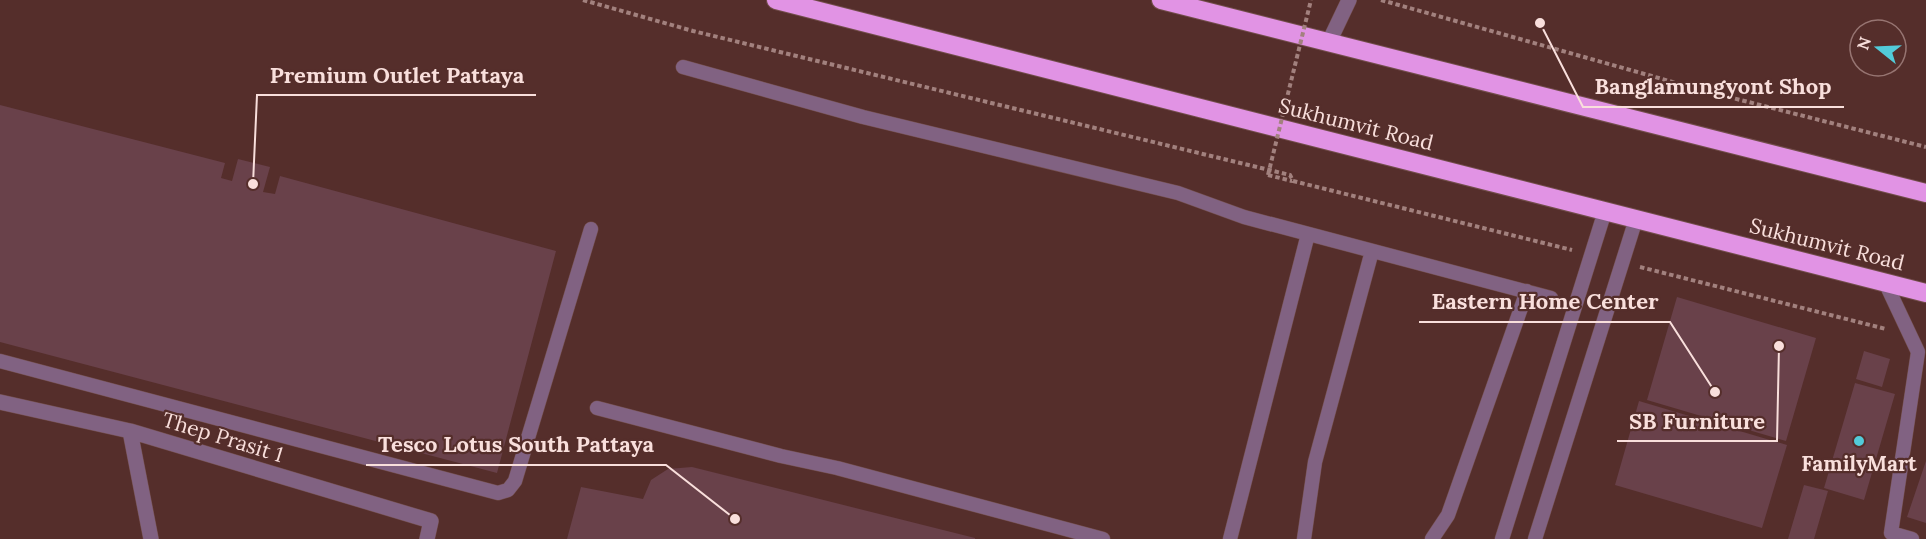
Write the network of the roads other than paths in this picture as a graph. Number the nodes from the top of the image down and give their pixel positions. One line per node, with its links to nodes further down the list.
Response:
1 (776, 0): 7 (highway, Sukhumvit Road)
2 (1161, 0): 4 (highway)
3 (1349, 0): 4 (street)
4 (1329, 42): 6 (highway)
5 (683, 67): 10 (lane)
6 (1926, 193)
7 (1605, 211): 8 (highway, Sukhumvit Road); 27 (lane)
8 (1636, 219): 12 (highway, Sukhumvit Road); 28 (lane)
9 (591, 229): 16 (lane)
10 (1308, 234): 11 (lane); 24 (lane)
11 (1372, 251): 13 (lane); 25 (lane)
12 (1885, 282): 14 (highway, Sukhumvit Road); 20 (lane)
13 (1527, 291): 15 (lane); 26 (lane)
14 (1926, 293)
15 (1551, 298)
16 (0, 361)
17 (0, 402): 19 (street, Thep Prasit 1)
18 (597, 408): 23 (lane)
19 (130, 431): 21 (street); 22 (street, Thep Prasit 1)
20 (1890, 536): 29 (lane)
21 (151, 539)
22 (427, 539)
23 (1103, 539)
24 (1230, 539)
25 (1304, 539)
26 (1432, 539)
27 (1502, 539)
28 (1535, 539)
29 (1912, 539)

